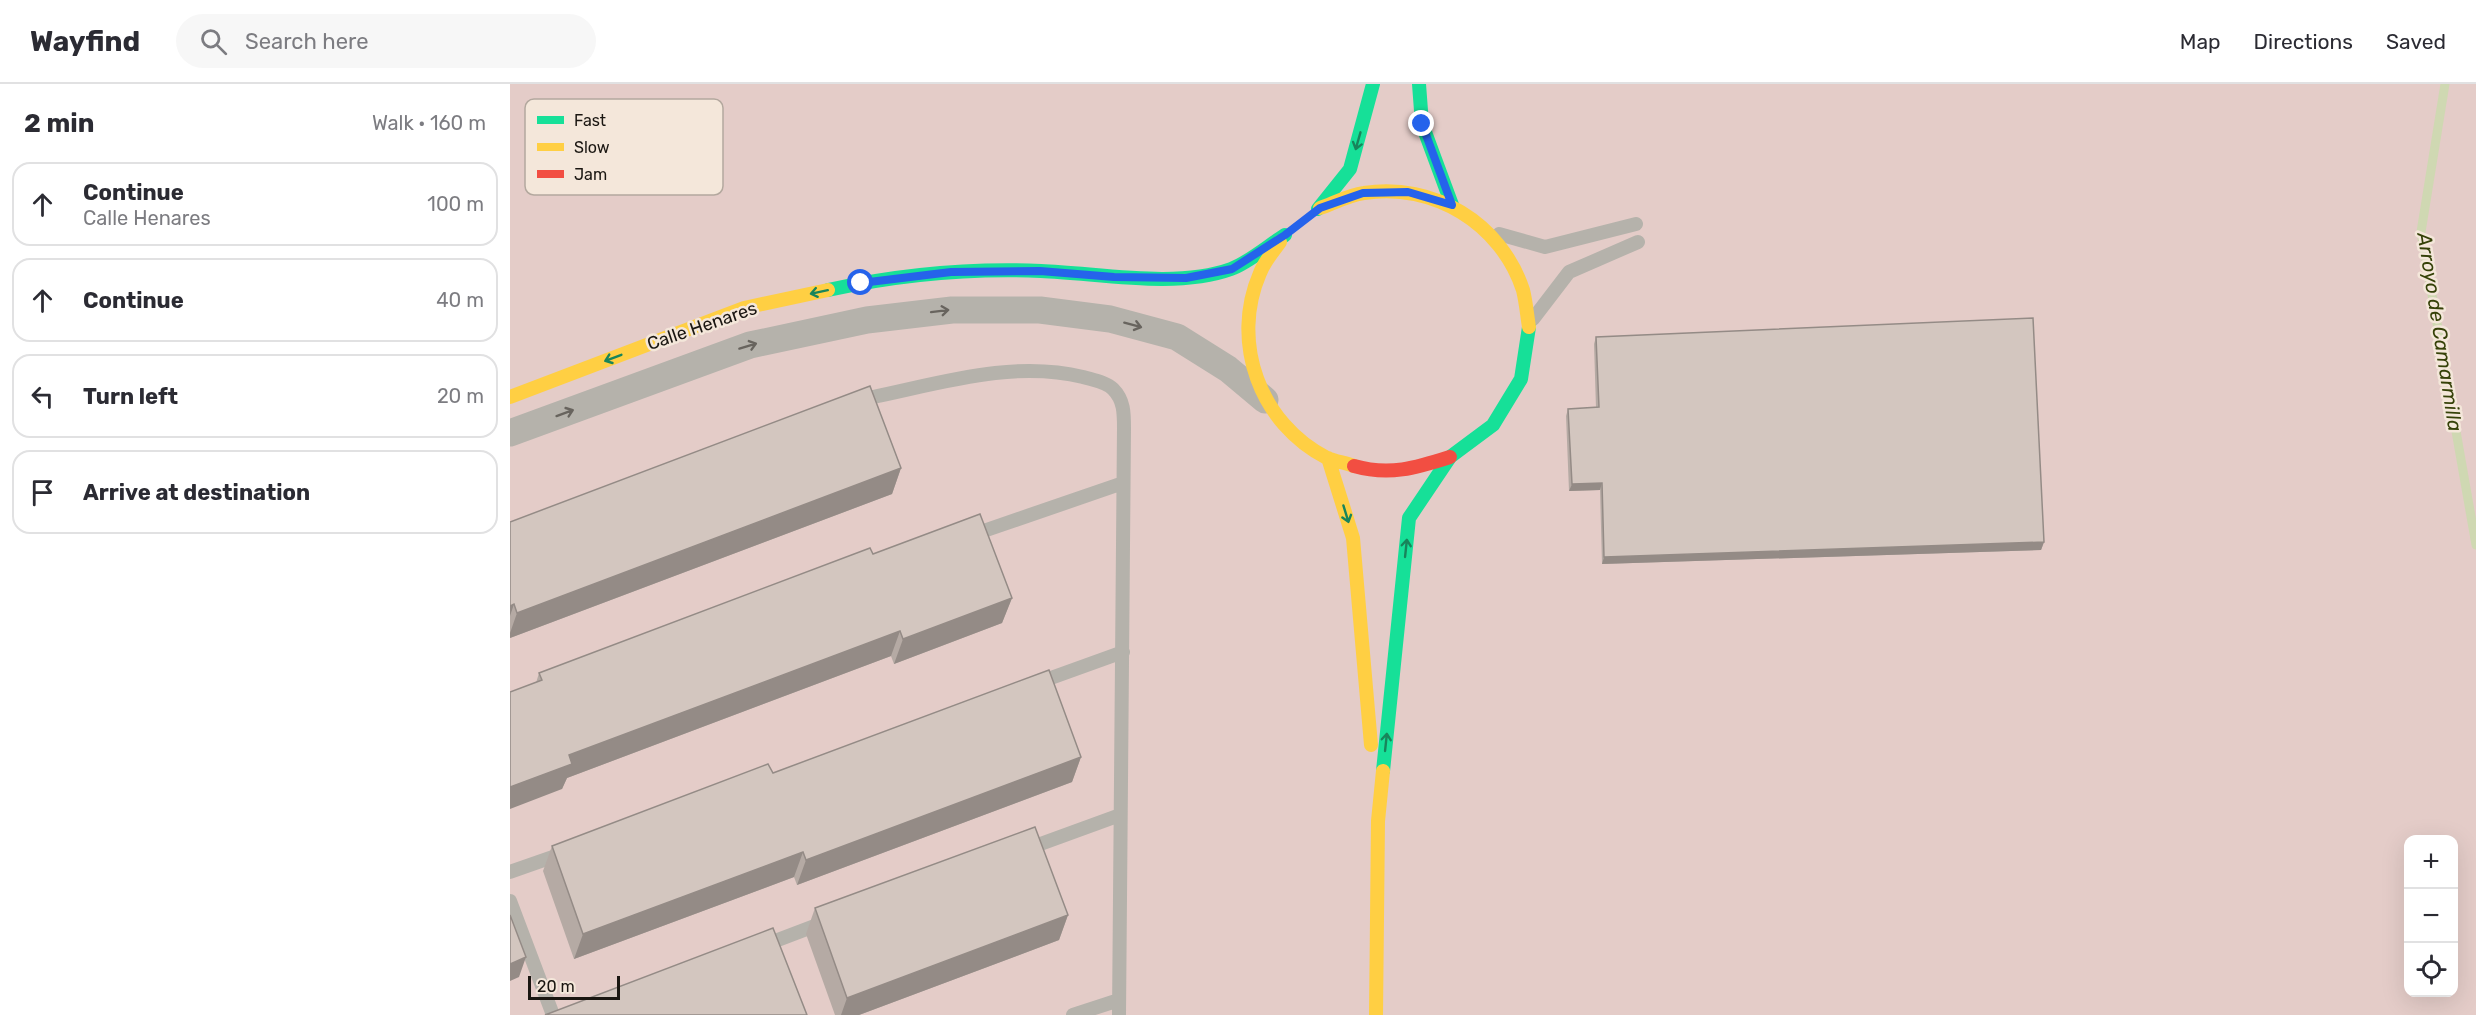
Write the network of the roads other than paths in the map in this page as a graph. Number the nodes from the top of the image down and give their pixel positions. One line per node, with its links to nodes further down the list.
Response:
1 (1373, 84): 3 (street, one-way to 3)
2 (1419, 84): 3 (street)
3 (1452, 205): 5 (street)
4 (1636, 224): 5 (lane)
5 (1488, 232): 7 (street)
6 (1638, 242): 7 (lane)
7 (1529, 326): 12 (street)
8 (510, 396): 9 (street, Calle Henares, one-way to 8)
9 (1265, 400): 11 (street, Calle Henares, one-way to 9); 13 (street)
10 (840, 409): 14 (lane)
11 (510, 433)
12 (1450, 457): 13 (street); 19 (street, one-way to 12)
13 (1329, 458): 19 (street, one-way to 19)
14 (1123, 483): 15 (lane); 16 (lane)
15 (956, 540)
16 (1122, 652): 17 (lane); 18 (lane)
17 (1022, 688)
18 (1120, 815): 21 (lane); 26 (lane)
19 (1378, 822): 30 (street)
20 (577, 848): 22 (lane)
21 (1010, 855)
22 (510, 872)
23 (510, 901): 27 (lane)
24 (843, 915): 25 (lane)
25 (745, 952)
26 (1119, 1000): 28 (lane); 29 (lane)
27 (553, 1015)
28 (1073, 1015)
29 (1119, 1015)
30 (1376, 1015)

